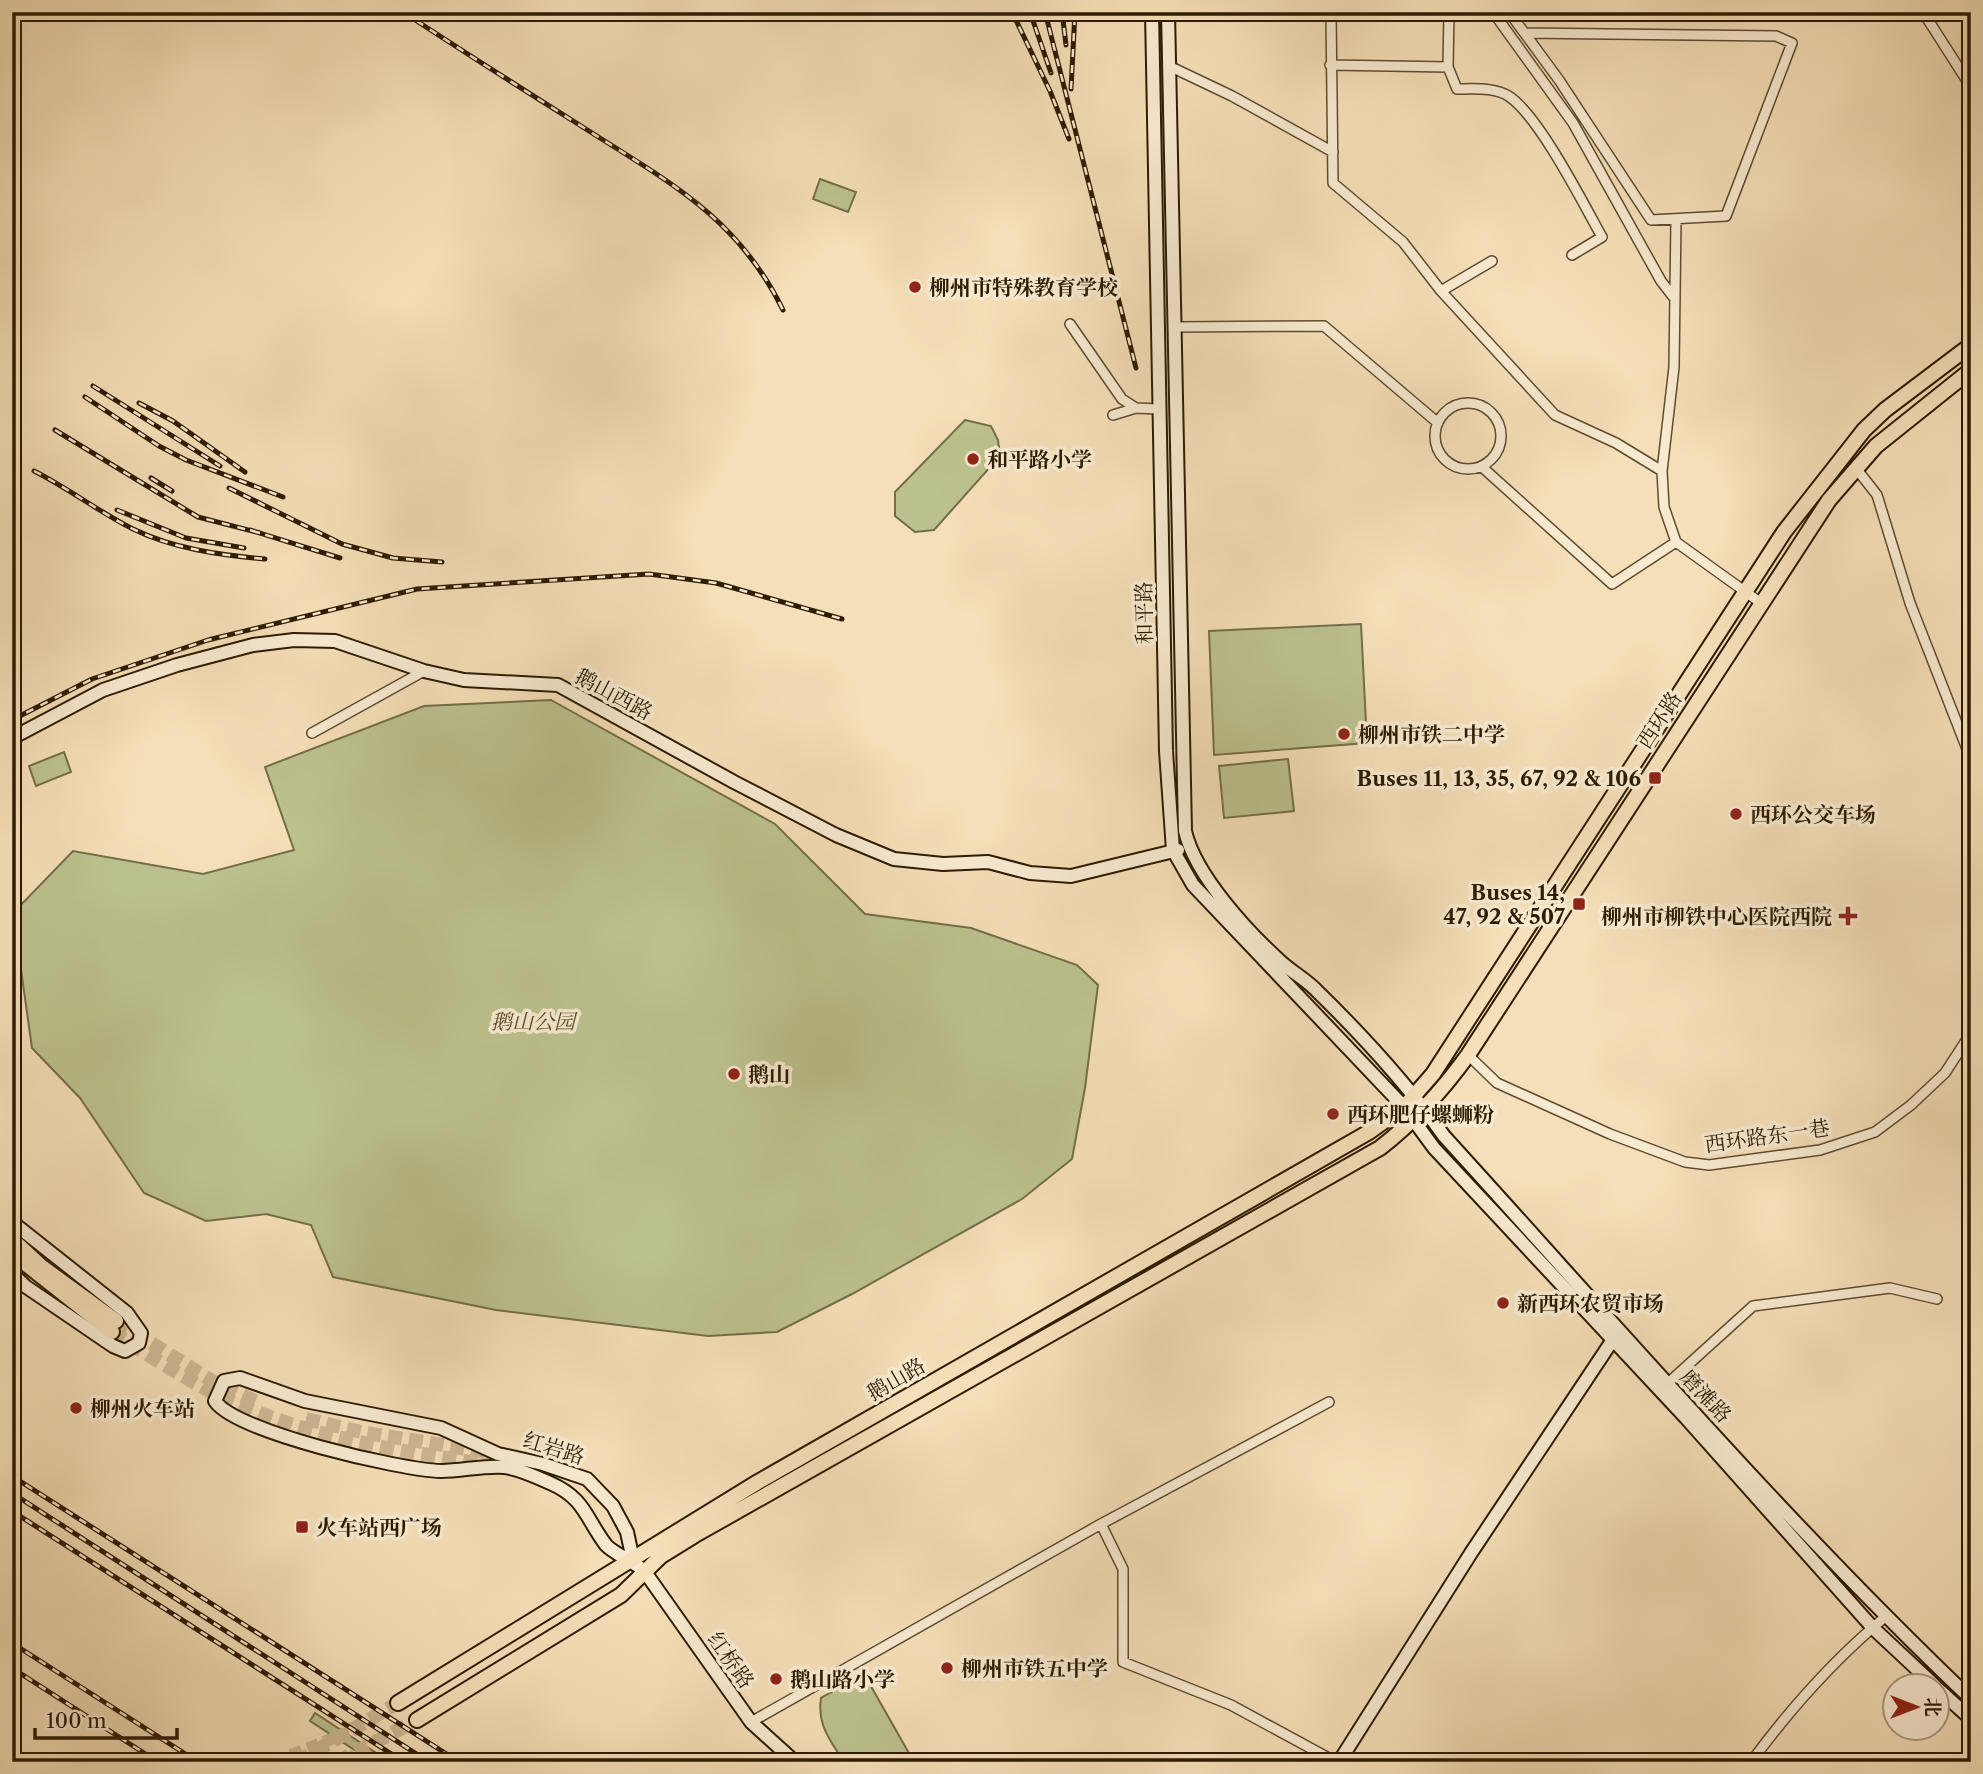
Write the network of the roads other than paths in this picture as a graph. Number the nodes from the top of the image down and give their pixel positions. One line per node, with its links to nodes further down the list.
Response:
1 (1152, 12): 24 (street, 和平路)
2 (1168, 12): 10 (street, 和平路)
3 (1331, 12): 9 (street)
4 (1449, 12): 11 (street)
5 (1493, 12): 18 (street)
6 (1509, 12): 8 (street)
7 (1923, 12): 12 (street)
8 (1525, 33): 14 (street); 14 (street)
9 (1330, 65): 11 (street); 13 (street)
10 (1169, 66): 13 (street); 20 (street, 和平路)
11 (1448, 67): 15 (street)
12 (1971, 87)
13 (1333, 152): 17 (street)
14 (1676, 220): 18 (street)
15 (1572, 255)
16 (1492, 261): 17 (street)
17 (1441, 291): 29 (street)
18 (1675, 299): 29 (street)
19 (1070, 324): 23 (street)
20 (1175, 327): 26 (street); 37 (street, 和平路)
21 (1971, 345): 31 (main road, 西环路)
22 (1971, 370): 28 (main road, 西环路)
23 (1136, 408): 24 (street); 25 (street)
24 (1159, 409): 38 (street, 和平路)
25 (1113, 415)
26 (1438, 422): 27 (street); 27 (street)
27 (1482, 467): 30 (street)
28 (1855, 467): 32 (main road, 西环路); 36 (street)
29 (1662, 471): 30 (street)
30 (1676, 542): 31 (street)
31 (1746, 592): 32 (street); 41 (main road, 西环路)
32 (1761, 603): 40 (main road, 西环路)
33 (425, 671): 34 (street); 35 (street, 鹅山西路); 38 (street, 鹅山西路)
34 (312, 733)
35 (12, 738)
36 (1971, 760)
37 (1189, 847): 38 (street, 鹅山西路); 41 (street, 和平路)
38 (1173, 851): 42 (street, 和平路)
39 (1971, 1033): 40 (street, 西环路东一巷)
40 (1468, 1055): 43 (main road, 西环路)
41 (1415, 1094): 42 (main road, 鹅山路); 43 (street, 和平路)
42 (1404, 1107): 44 (street, 和平路); 54 (main road, 鹅山路)
43 (1425, 1109): 44 (main road, 西环路); 50 (street, 磨滩路)
44 (1414, 1120): 50 (street, 磨滩路); 55 (main road, 鹅山路)
45 (12, 1222): 48 (street)
46 (12, 1239): 47 (main road)
47 (12, 1253)
48 (12, 1273)
49 (1937, 1299): 51 (street)
50 (1616, 1335): 51 (street, 磨滩路); 57 (street, 磨滩路); 66 (street)
51 (1668, 1383): 56 (street, 磨滩路)
52 (1329, 1402): 53 (street)
53 (1101, 1524): 64 (street); 66 (street)
54 (634, 1560): 54 (street, 红岩路); 55 (street, 红岩路); 61 (main road, 鹅山路)
55 (645, 1572): 63 (main road, 鹅山路); 64 (street, 红桥路)
56 (1885, 1617): 57 (street); 59 (street, 磨滩路)
57 (1873, 1628): 58 (street, 磨滩路); 67 (street)
58 (1919, 1672)
59 (1971, 1699)
60 (1952, 1702): 62 (street, 磨滩路)
61 (398, 1703)
62 (1971, 1719)
63 (417, 1720)
64 (751, 1722): 65 (street, 红桥路)
65 (794, 1762)
66 (1337, 1762)
67 (1751, 1762)

